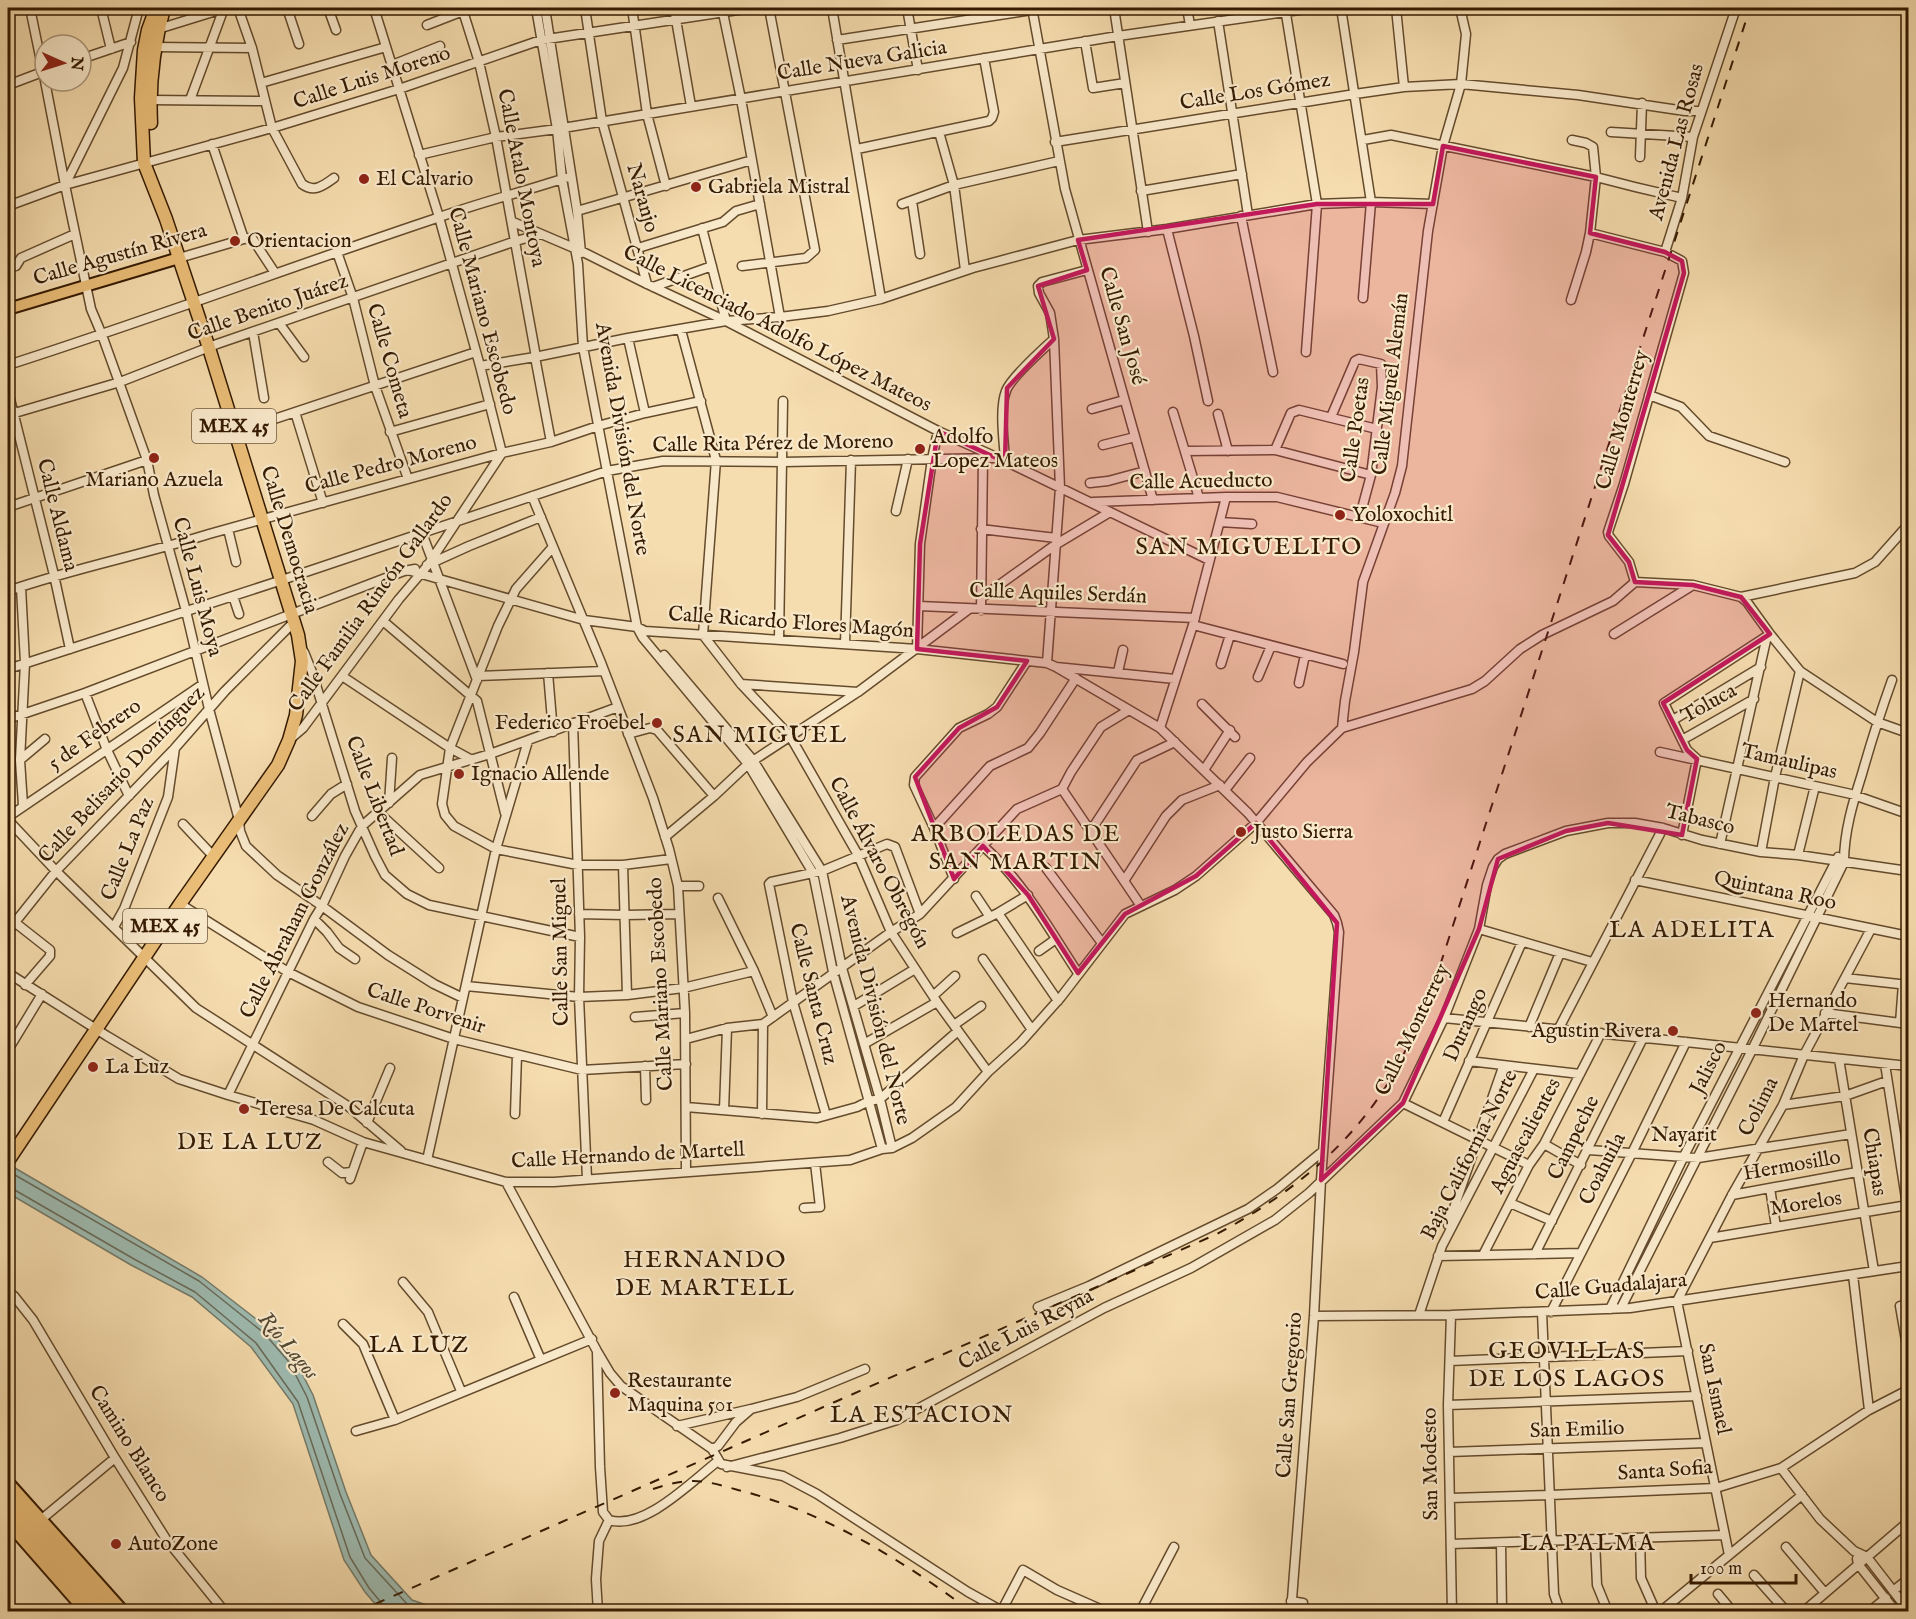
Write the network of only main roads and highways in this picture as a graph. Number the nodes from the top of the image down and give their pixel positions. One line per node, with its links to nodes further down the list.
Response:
1 (156, 8): 3 (highway, Calle Democracia / MEX 45)
2 (164, 8): 3 (highway, Calle Democracia / MEX 45)
3 (148, 162): 4 (highway, Calle Democracia / MEX 45)
4 (179, 258): 5 (main road, Calle Agustín Rivera); 6 (highway, Calle Democracia / MEX 45)
5 (8, 309)
6 (289, 740): 7 (highway, Calle Familia Rincón Gallardo / MEX 45)
7 (8, 1161)
8 (8, 1482): 12 (main road)
9 (8, 1494): 12 (highway)
10 (8, 1511): 12 (highway)
11 (8, 1523): 12 (main road)
12 (30, 1528): 13 (main road); 14 (highway); 15 (highway); 16 (main road)
13 (86, 1611)
14 (99, 1611)
15 (114, 1611)
16 (124, 1611)

